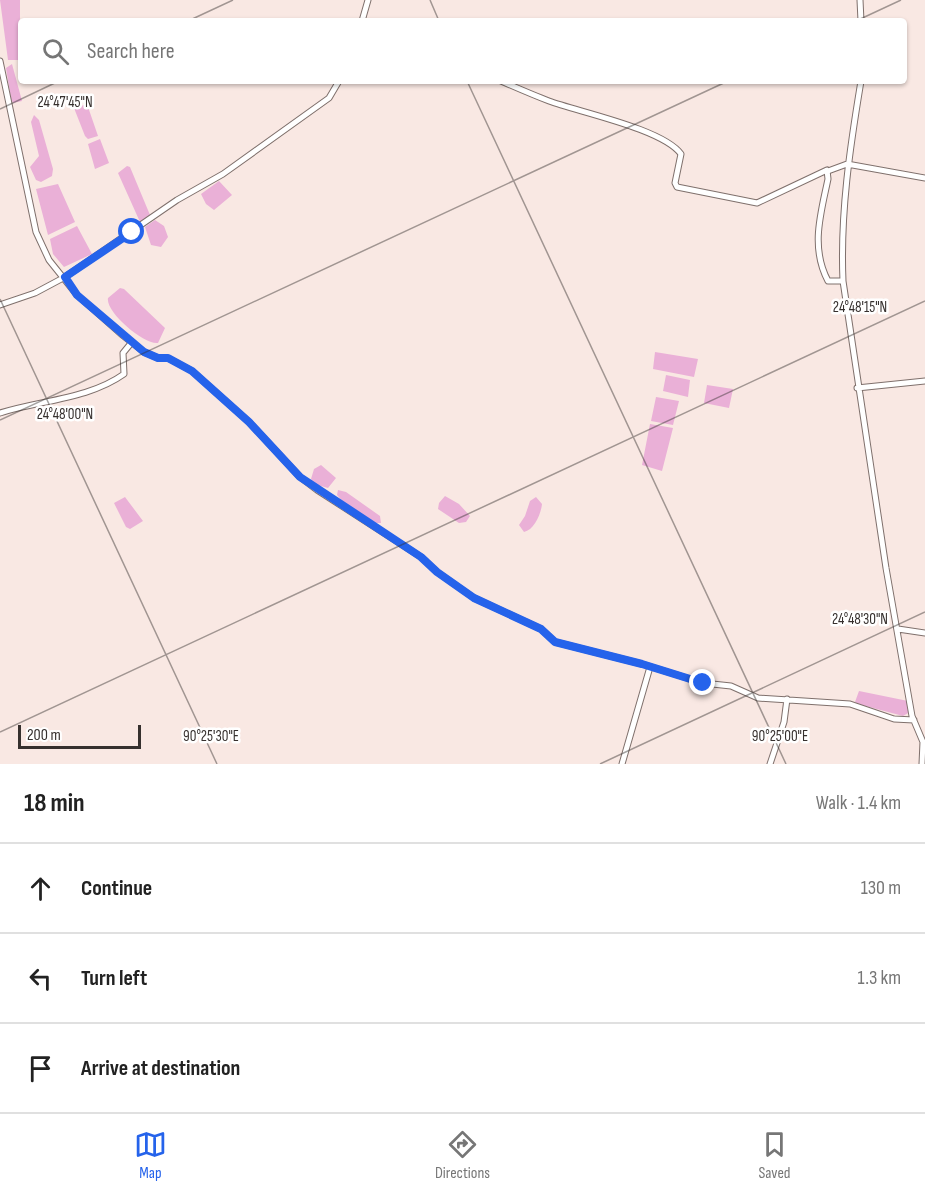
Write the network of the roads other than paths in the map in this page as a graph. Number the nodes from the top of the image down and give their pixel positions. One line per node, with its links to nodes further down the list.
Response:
1 (368, 0): 3 (street)
2 (860, 0): 4 (street)
3 (363, 18)
4 (861, 18)
5 (0, 61): 12 (street)
6 (337, 84): 12 (street)
7 (508, 84): 10 (street)
8 (860, 84): 9 (street)
9 (847, 164): 10 (street); 11 (street); 13 (street)
10 (828, 171): 13 (street)
11 (925, 178)
12 (65, 277): 14 (street); 15 (street)
13 (843, 281): 17 (street)
14 (0, 305)
15 (132, 342): 18 (street); 21 (street)
16 (925, 381): 17 (street)
17 (857, 388): 19 (street)
18 (0, 413)
19 (898, 629): 20 (street); 23 (street)
20 (925, 633)
21 (650, 667): 22 (street); 25 (street)
22 (787, 699): 23 (street); 26 (street)
23 (914, 720): 24 (street)
24 (924, 742): 27 (street)
25 (622, 764)
26 (770, 764)
27 (922, 764)

